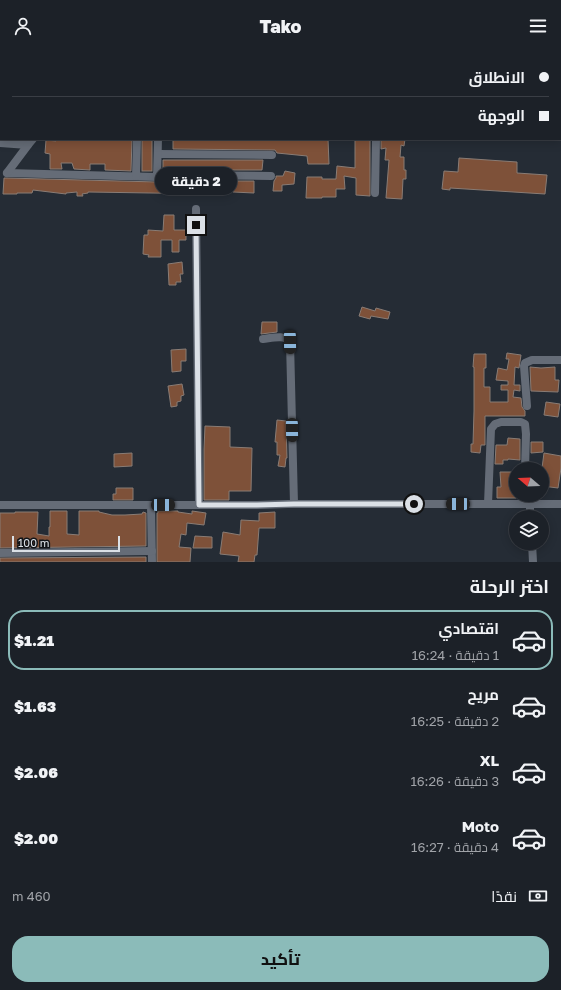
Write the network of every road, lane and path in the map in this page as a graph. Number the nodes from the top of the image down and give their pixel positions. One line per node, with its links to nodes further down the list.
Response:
1 (137, 140): 9 (street)
2 (158, 140): 6 (street)
3 (376, 140): 11 (street)
4 (30, 142): 5 (street); 9 (street)
5 (0, 143)
6 (158, 154): 7 (street); 8 (street)
7 (272, 155)
8 (157, 175): 9 (street); 10 (street)
9 (136, 176)
10 (271, 176)
11 (375, 193)
12 (196, 209): 23 (street)
13 (263, 339): 17 (street)
14 (561, 360): 15 (street)
15 (527, 406)
16 (526, 462): 18 (street)
17 (294, 504): 18 (street); 23 (street)
18 (488, 504): 19 (street)
19 (530, 504): 20 (street); 25 (street)
20 (557, 504): 24 (street)
21 (0, 505): 22 (street)
22 (151, 505): 23 (street); 27 (street)
23 (199, 505)
24 (561, 508)
25 (530, 510)
26 (532, 550): 30 (street)
27 (152, 551): 28 (street); 29 (street)
28 (0, 553)
29 (152, 562)
30 (533, 562)

